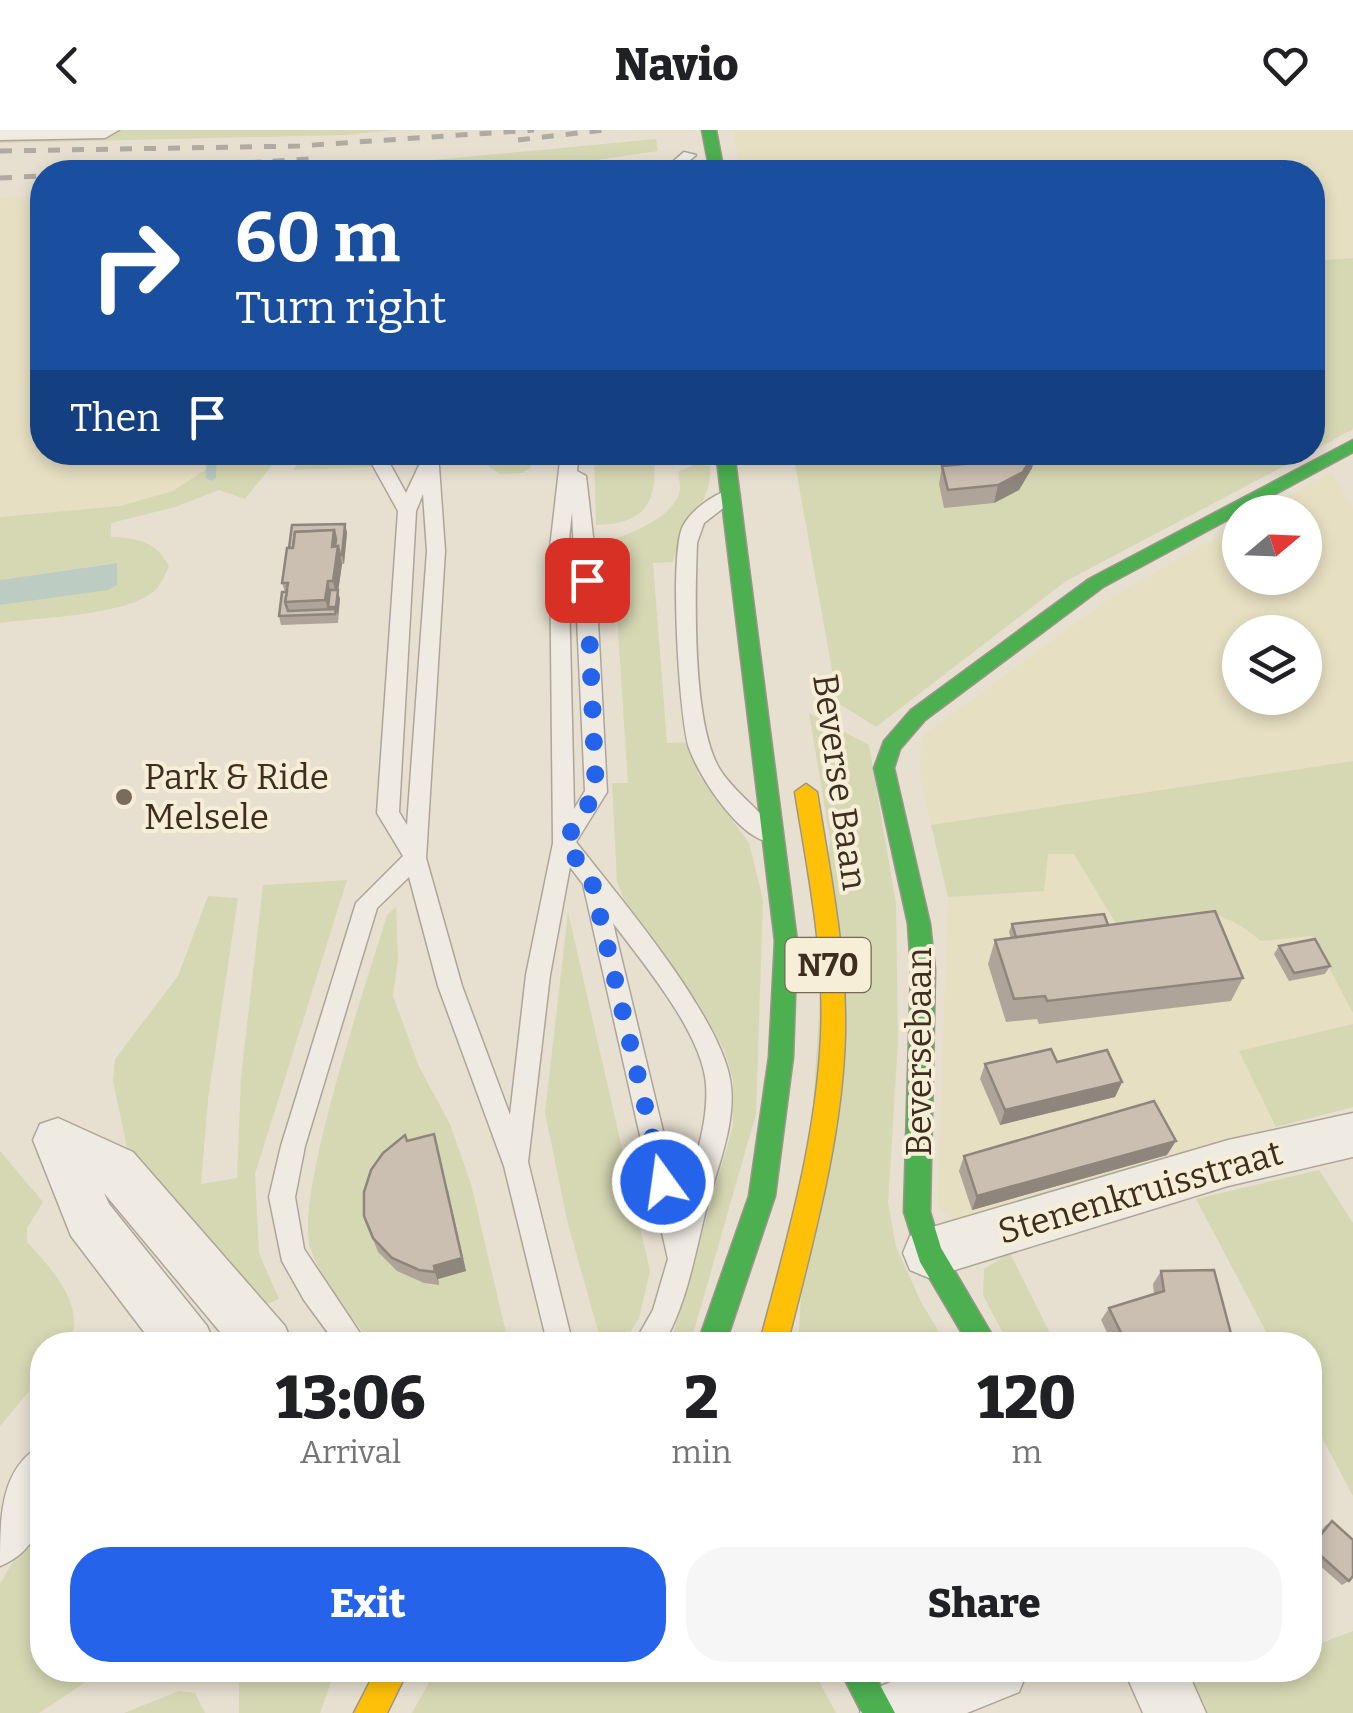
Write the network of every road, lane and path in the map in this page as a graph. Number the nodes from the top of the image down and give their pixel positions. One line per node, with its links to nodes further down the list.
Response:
1 (104, 130): 3 (street)
2 (686, 130): 4 (main road)
3 (0, 132)
4 (690, 160)
5 (1353, 446): 6 (main road, Beversebaan)
6 (1325, 461)
7 (382, 465): 15 (lane)
8 (426, 465): 15 (lane)
9 (431, 465): 19 (lane)
10 (570, 465): 18 (lane)
11 (574, 465): 18 (lane)
12 (727, 465): 14 (main road, N70)
13 (1317, 465): 23 (main road, Beversebaan)
14 (731, 495): 17 (main road, Beverse Baan / N70); 17 (lane)
15 (407, 511): 19 (lane)
16 (804, 777): 33 (main road, Beverse Baan / N70)
17 (775, 841): 32 (main road, Beverse Baan / N70)
18 (564, 843): 20 (lane); 22 (lane)
19 (416, 858): 22 (lane); 29 (lane)
20 (591, 878): 24 (lane); 24 (lane)
21 (1353, 1135): 23 (street, Stenenkruisstraat)
22 (517, 1166): 30 (lane)
23 (929, 1253): 34 (main road, Beversebaan)
24 (681, 1258): 31 (lane)
25 (219, 1289): 26 (street); 27 (street); 28 (street)
26 (167, 1332)
27 (179, 1332)
28 (255, 1332)
29 (344, 1332)
30 (558, 1332)
31 (657, 1332)
32 (715, 1332)
33 (776, 1332)
34 (976, 1332)
35 (30, 1492): 36 (street)
36 (0, 1537)
37 (386, 1682): 41 (main road)
38 (861, 1682): 42 (main road)
39 (967, 1682): 43 (street)
40 (1161, 1682): 44 (street)
41 (370, 1713)
42 (878, 1713)
43 (891, 1713)
44 (1175, 1713)

